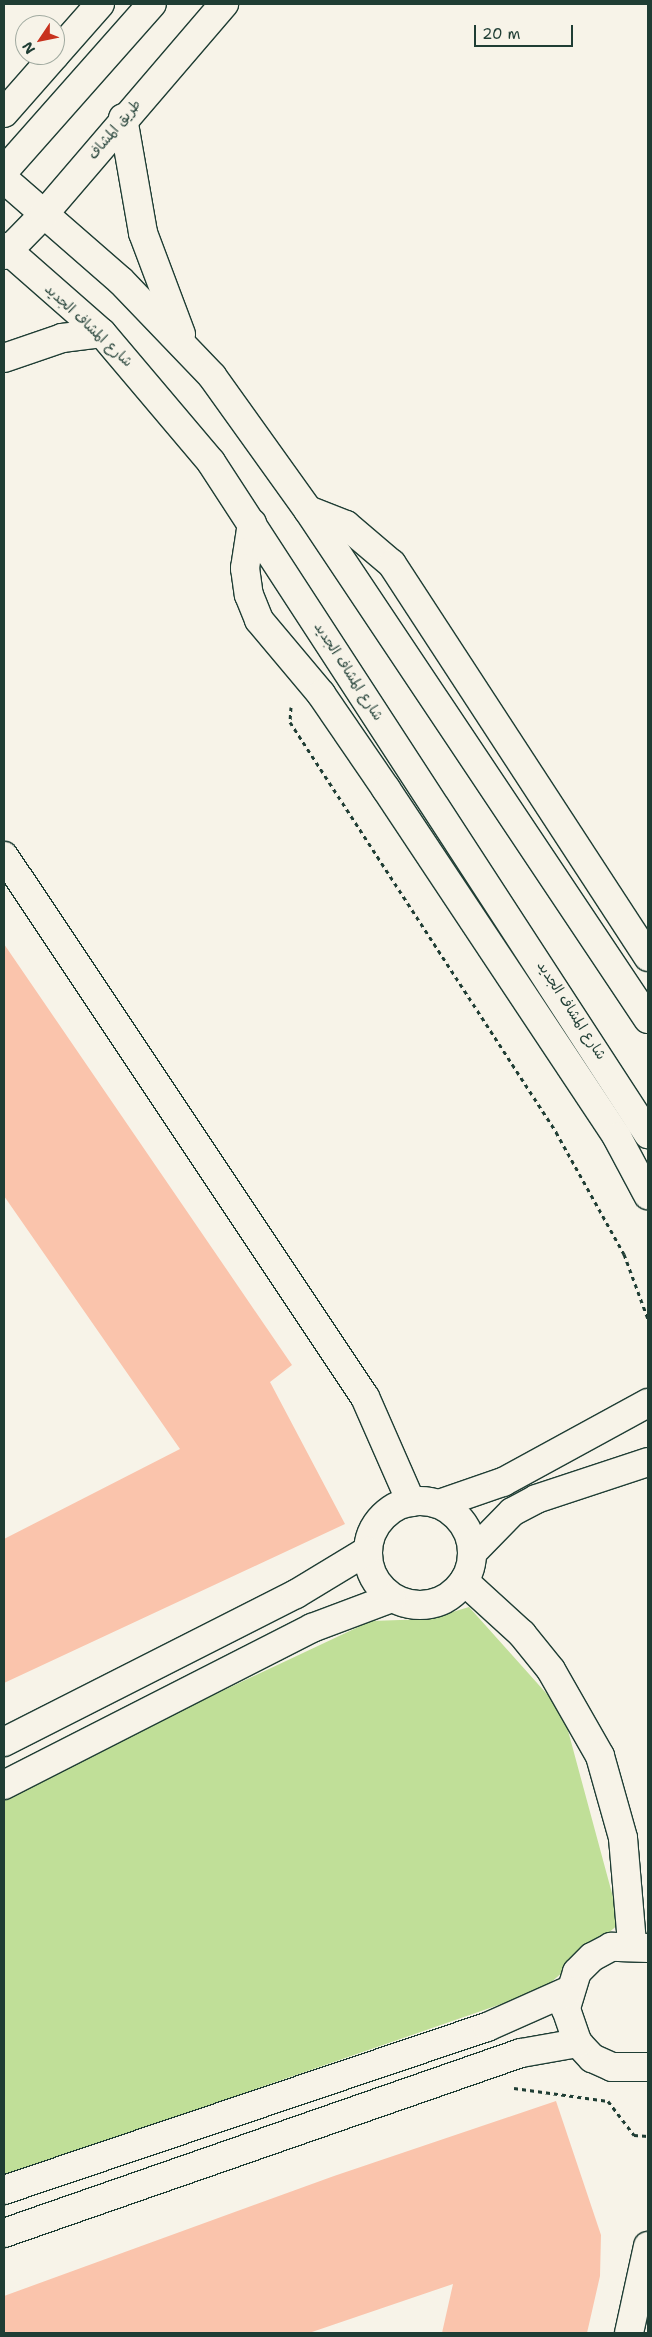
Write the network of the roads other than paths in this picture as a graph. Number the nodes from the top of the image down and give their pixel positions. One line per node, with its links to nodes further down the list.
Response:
1 (100, 4): 4 (street)
2 (152, 4): 8 (street)
3 (224, 4): 7 (street, طريق المشاف)
4 (65, 44)
5 (46, 65): 6 (street)
6 (4, 113)
7 (122, 118): 10 (street, طريق المشاف); 13 (street)
8 (4, 171)
9 (4, 179): 10 (street)
10 (44, 214): 11 (street, طريق المشاف); 13 (street)
11 (5, 251): 12 (street, شارع المشاف الجديد)
12 (102, 333): 14 (street); 16 (street, شارع المشاف الجديد)
13 (186, 347): 15 (street)
14 (4, 358)
15 (308, 510): 18 (street); 19 (street)
16 (252, 524): 20 (street, شارع المشاف الجديد); 21 (street)
17 (4, 856): 24 (street)
18 (648, 957)
19 (648, 1019)
20 (648, 1134)
21 (648, 1195)
22 (648, 1403): 25 (street)
23 (648, 1462): 27 (street)
24 (411, 1502): 25 (street); 26 (street)
25 (439, 1504): 27 (street)
26 (367, 1551): 29 (street); 30 (street)
27 (472, 1552): 28 (street)
28 (464, 1581): 29 (street); 32 (street)
29 (392, 1598): 31 (street)
30 (4, 1742)
31 (4, 1785)
32 (640, 1946): 33 (street)
33 (568, 1991): 34 (street); 36 (street)
34 (578, 2042): 35 (street); 37 (street)
35 (648, 2067)
36 (4, 2190)
37 (4, 2233)
38 (648, 2246): 39 (street)
39 (629, 2333)

